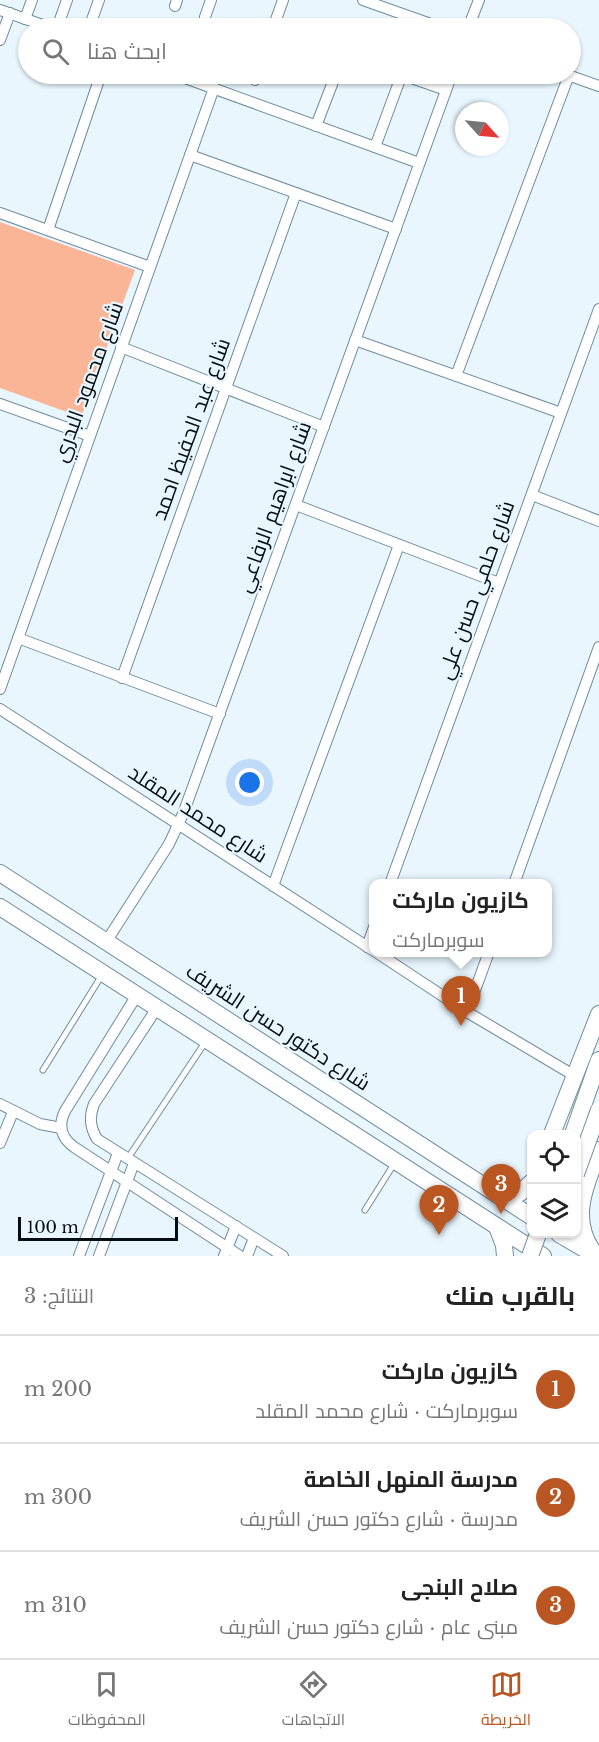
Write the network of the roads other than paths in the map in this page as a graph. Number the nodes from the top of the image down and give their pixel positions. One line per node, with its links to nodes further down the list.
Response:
1 (32, 0): 11 (street)
2 (67, 0): 12 (street)
3 (99, 0): 13 (street)
4 (211, 0): 9 (street)
5 (283, 0): 14 (street)
6 (363, 0): 15 (street)
7 (479, 0): 16 (street)
8 (5, 12): 10 (street); 17 (street)
9 (205, 17)
10 (22, 18)
11 (25, 18)
12 (61, 18)
13 (92, 18)
14 (277, 18)
15 (414, 18)
16 (472, 18)
17 (0, 40)
18 (581, 79): 26 (street)
19 (98, 84): 36 (street)
20 (208, 84): 27 (street)
21 (332, 84): 29 (street)
22 (397, 84): 30 (street)
23 (429, 84): 28 (street)
24 (448, 84): 28 (street, شارع ابراهيم الرفاعي)
25 (563, 84): 41 (street)
26 (599, 86)
27 (214, 88): 29 (street); 31 (street, شارع محمود البدري)
28 (446, 90): 32 (street, شارع ابراهيم الرفاعي)
29 (316, 126): 30 (street)
30 (375, 147): 32 (street)
31 (190, 155): 33 (street); 37 (street, شارع محمود البدري)
32 (419, 164): 35 (street, شارع ابراهيم الرفاعي)
33 (296, 193): 35 (street); 42 (street, شارع عبد الحفيظ احمد)
34 (0, 213): 36 (street)
35 (396, 228): 39 (street, شارع ابراهيم الرفاعي)
36 (48, 230): 37 (street)
37 (150, 267): 40 (street, شارع محمود البدري)
38 (599, 309): 44 (street, شارع حلمي حسن علي)
39 (355, 340): 41 (street); 45 (street, شارع ابراهيم الرفاعي)
40 (121, 347): 42 (street); 46 (street, شارع محمود البدري)
41 (456, 376): 44 (street)
42 (226, 388): 45 (street); 54 (street, شارع عبد الحفيظ احمد)
43 (0, 404): 46 (street)
44 (561, 413): 47 (street, شارع حلمي حسن علي)
45 (324, 427): 48 (street, شارع ابراهيم الرفاعي)
46 (90, 436): 52 (street, شارع محمود البدري)
47 (532, 495): 49 (street); 51 (street, شارع حلمي حسن علي)
48 (296, 505): 50 (street); 57 (street, شارع ابراهيم الرفاعي)
49 (599, 521)
50 (399, 545): 51 (street); 62 (street)
51 (499, 583): 60 (street, شارع حلمي حسن علي)
52 (18, 638): 54 (street); 55 (street, شارع محمود البدري)
53 (599, 647): 61 (street)
54 (122, 678): 57 (street)
55 (0, 689)
56 (0, 709): 58 (street, شارع محمد المقلد)
57 (219, 714): 58 (street, شارع ابراهيم الرفاعي)
58 (178, 825): 62 (street, شارع محمد المقلد); 64 (street, شارع ابراهيم الرفاعي)
59 (0, 873): 64 (main road, شارع دكتور حسن الشريف)
60 (392, 879)
61 (516, 879)
62 (273, 886): 65 (street, شارع محمد المقلد)
63 (0, 907): 68 (main road)
64 (106, 942): 93 (main road, شارع دكتور حسن الشريف)
65 (369, 948)
66 (383, 957): 71 (street, شارع محمد المقلد)
67 (487, 957): 71 (street)
68 (103, 973): 69 (main road); 75 (lane)
69 (137, 995): 70 (main road); 80 (street)
70 (158, 1008): 73 (main road); 85 (street)
71 (467, 1012): 76 (street, شارع محمد المقلد)
72 (599, 1014): 76 (main road)
73 (207, 1040): 85 (lane); 87 (main road)
74 (599, 1060): 82 (main road)
75 (43, 1070)
76 (575, 1076): 81 (main road)
77 (0, 1104): 79 (street)
78 (599, 1110): 86 (main road, bridge)
79 (13, 1112): 80 (street); 83 (street)
80 (61, 1128): 89 (street)
81 (554, 1130)
82 (574, 1130)
83 (0, 1143)
84 (599, 1150): 88 (main road)
85 (127, 1158): 89 (street); 91 (street); 96 (street)
86 (581, 1160)
87 (396, 1161): 94 (lane); 97 (main road)
88 (592, 1168): 90 (main road); 114 (main road)
89 (111, 1171): 91 (street); 105 (street)
90 (581, 1172)
91 (127, 1182): 104 (street); 106 (street)
92 (529, 1184): 93 (main road)
93 (503, 1199): 95 (main road, شارع دكتور حسن الشريف)
94 (365, 1210)
95 (527, 1214)
96 (236, 1226): 99 (street); 104 (street)
97 (498, 1227): 103 (main road); 110 (main road)
98 (527, 1236): 103 (main road)
99 (254, 1238): 108 (street); 109 (street)
100 (536, 1238): 111 (main road, bridge)
101 (558, 1238): 113 (main road)
102 (565, 1238): 114 (main road)
103 (520, 1241): 112 (main road)
104 (226, 1252): 107 (street)
105 (79, 1256)
106 (99, 1256)
107 (240, 1256)
108 (247, 1256)
109 (283, 1256)
110 (505, 1256)
111 (530, 1256)
112 (543, 1256)
113 (549, 1256)
114 (596, 1256)

